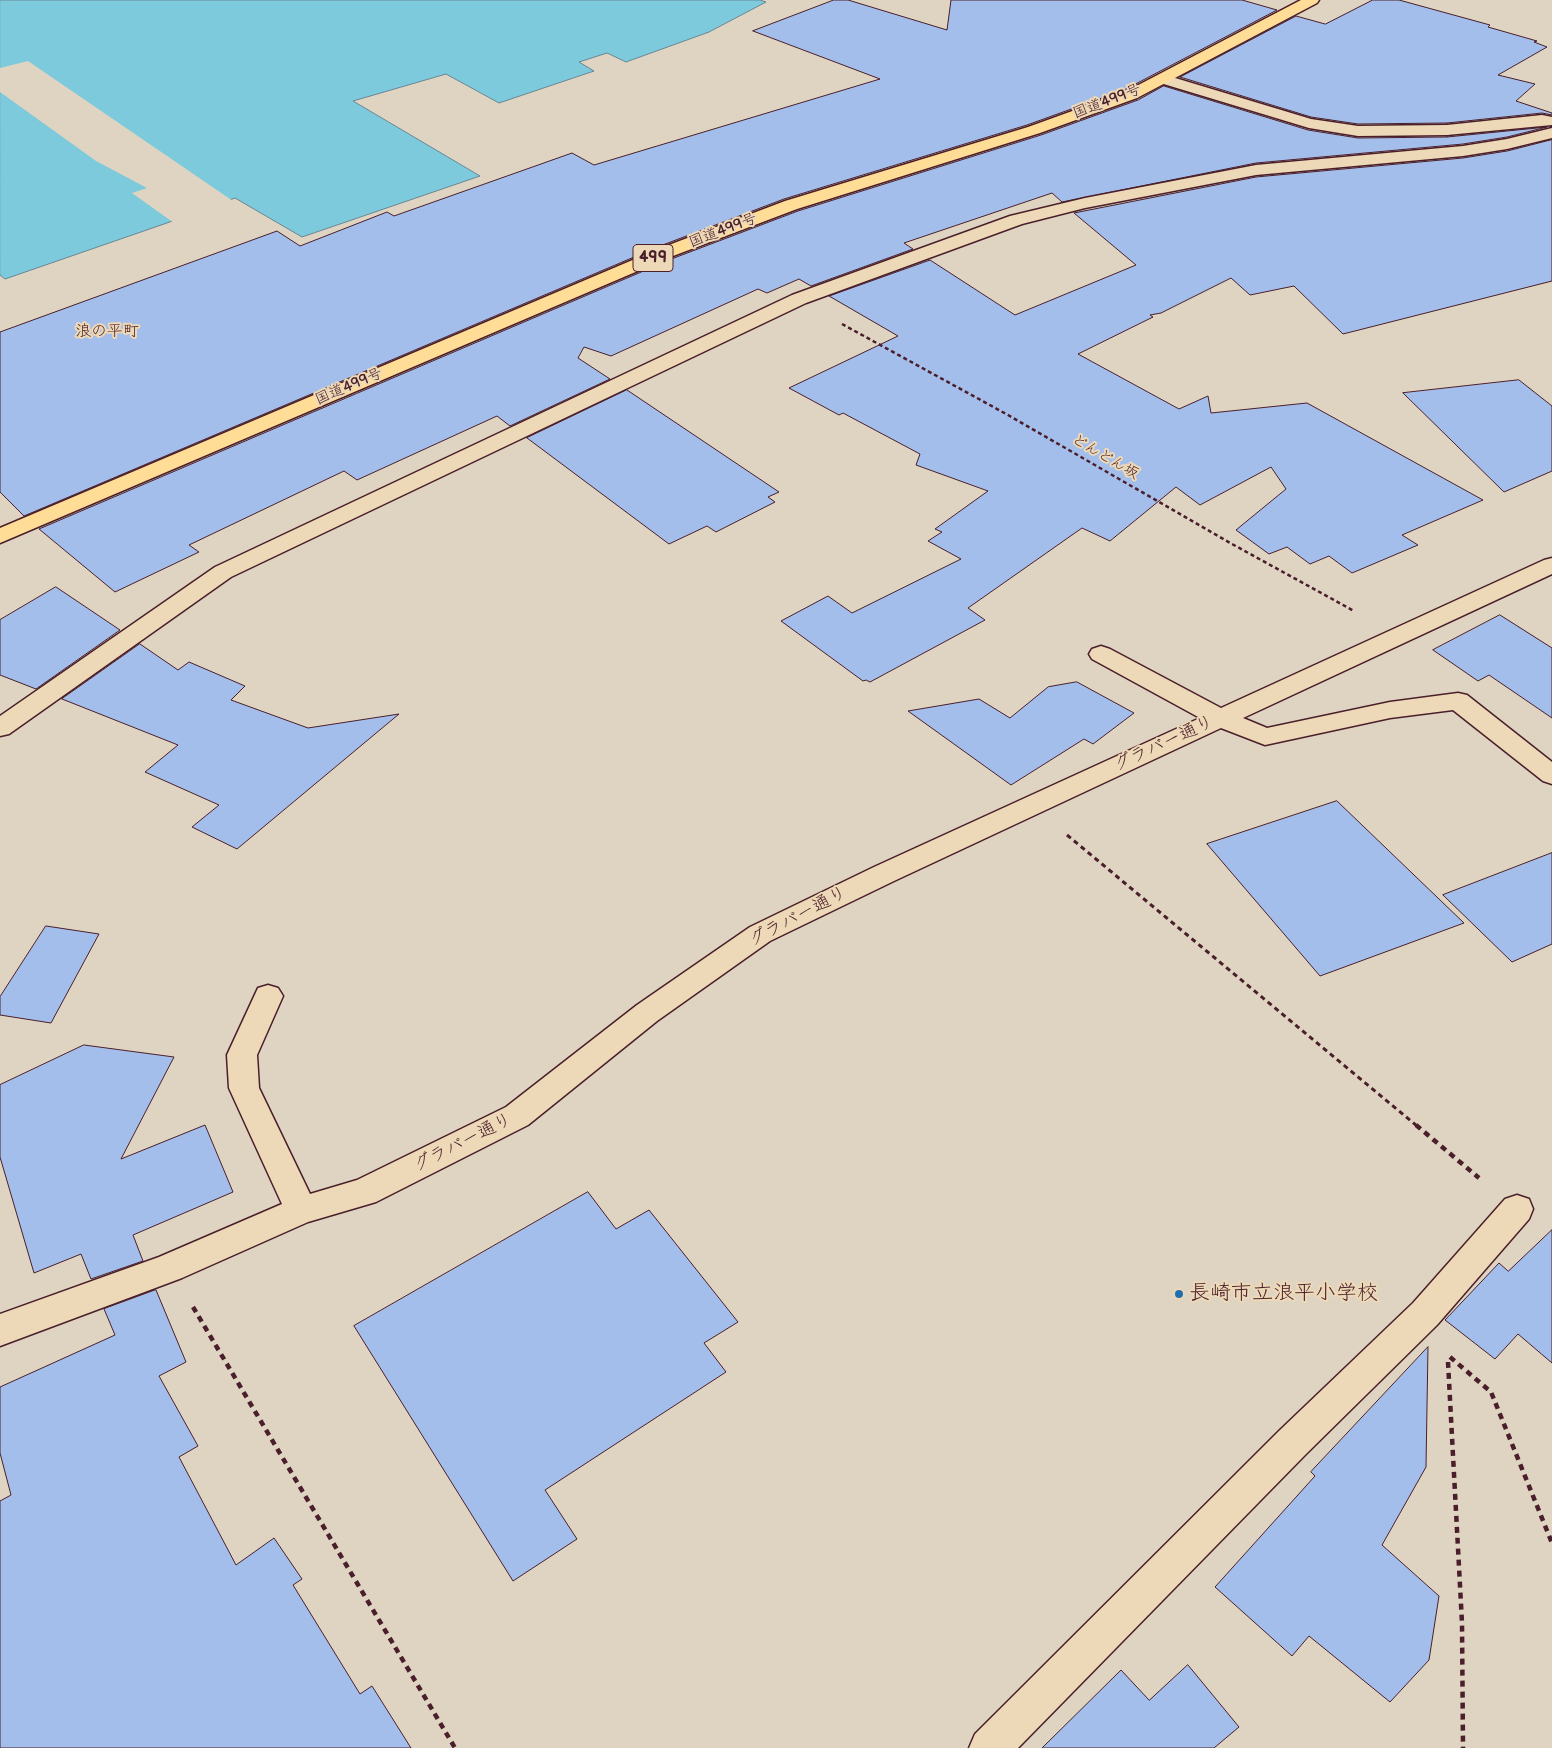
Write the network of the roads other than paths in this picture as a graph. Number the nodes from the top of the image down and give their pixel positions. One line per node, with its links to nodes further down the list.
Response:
1 (1312, 0): 2 (highway, 国道499号 / 499)
2 (1162, 79): 3 (street); 5 (highway, 国道499号 / 499)
3 (1552, 122)
4 (1552, 133): 9 (street)
5 (0, 536)
6 (1552, 565): 8 (street, グラバー通り)
7 (1101, 654): 8 (street)
8 (1220, 718): 10 (street); 13 (street, グラバー通り)
9 (0, 728)
10 (1552, 775)
11 (268, 996): 13 (street)
12 (1517, 1209): 15 (street)
13 (301, 1210): 14 (street, グラバー通り)
14 (0, 1330)
15 (989, 1748)

